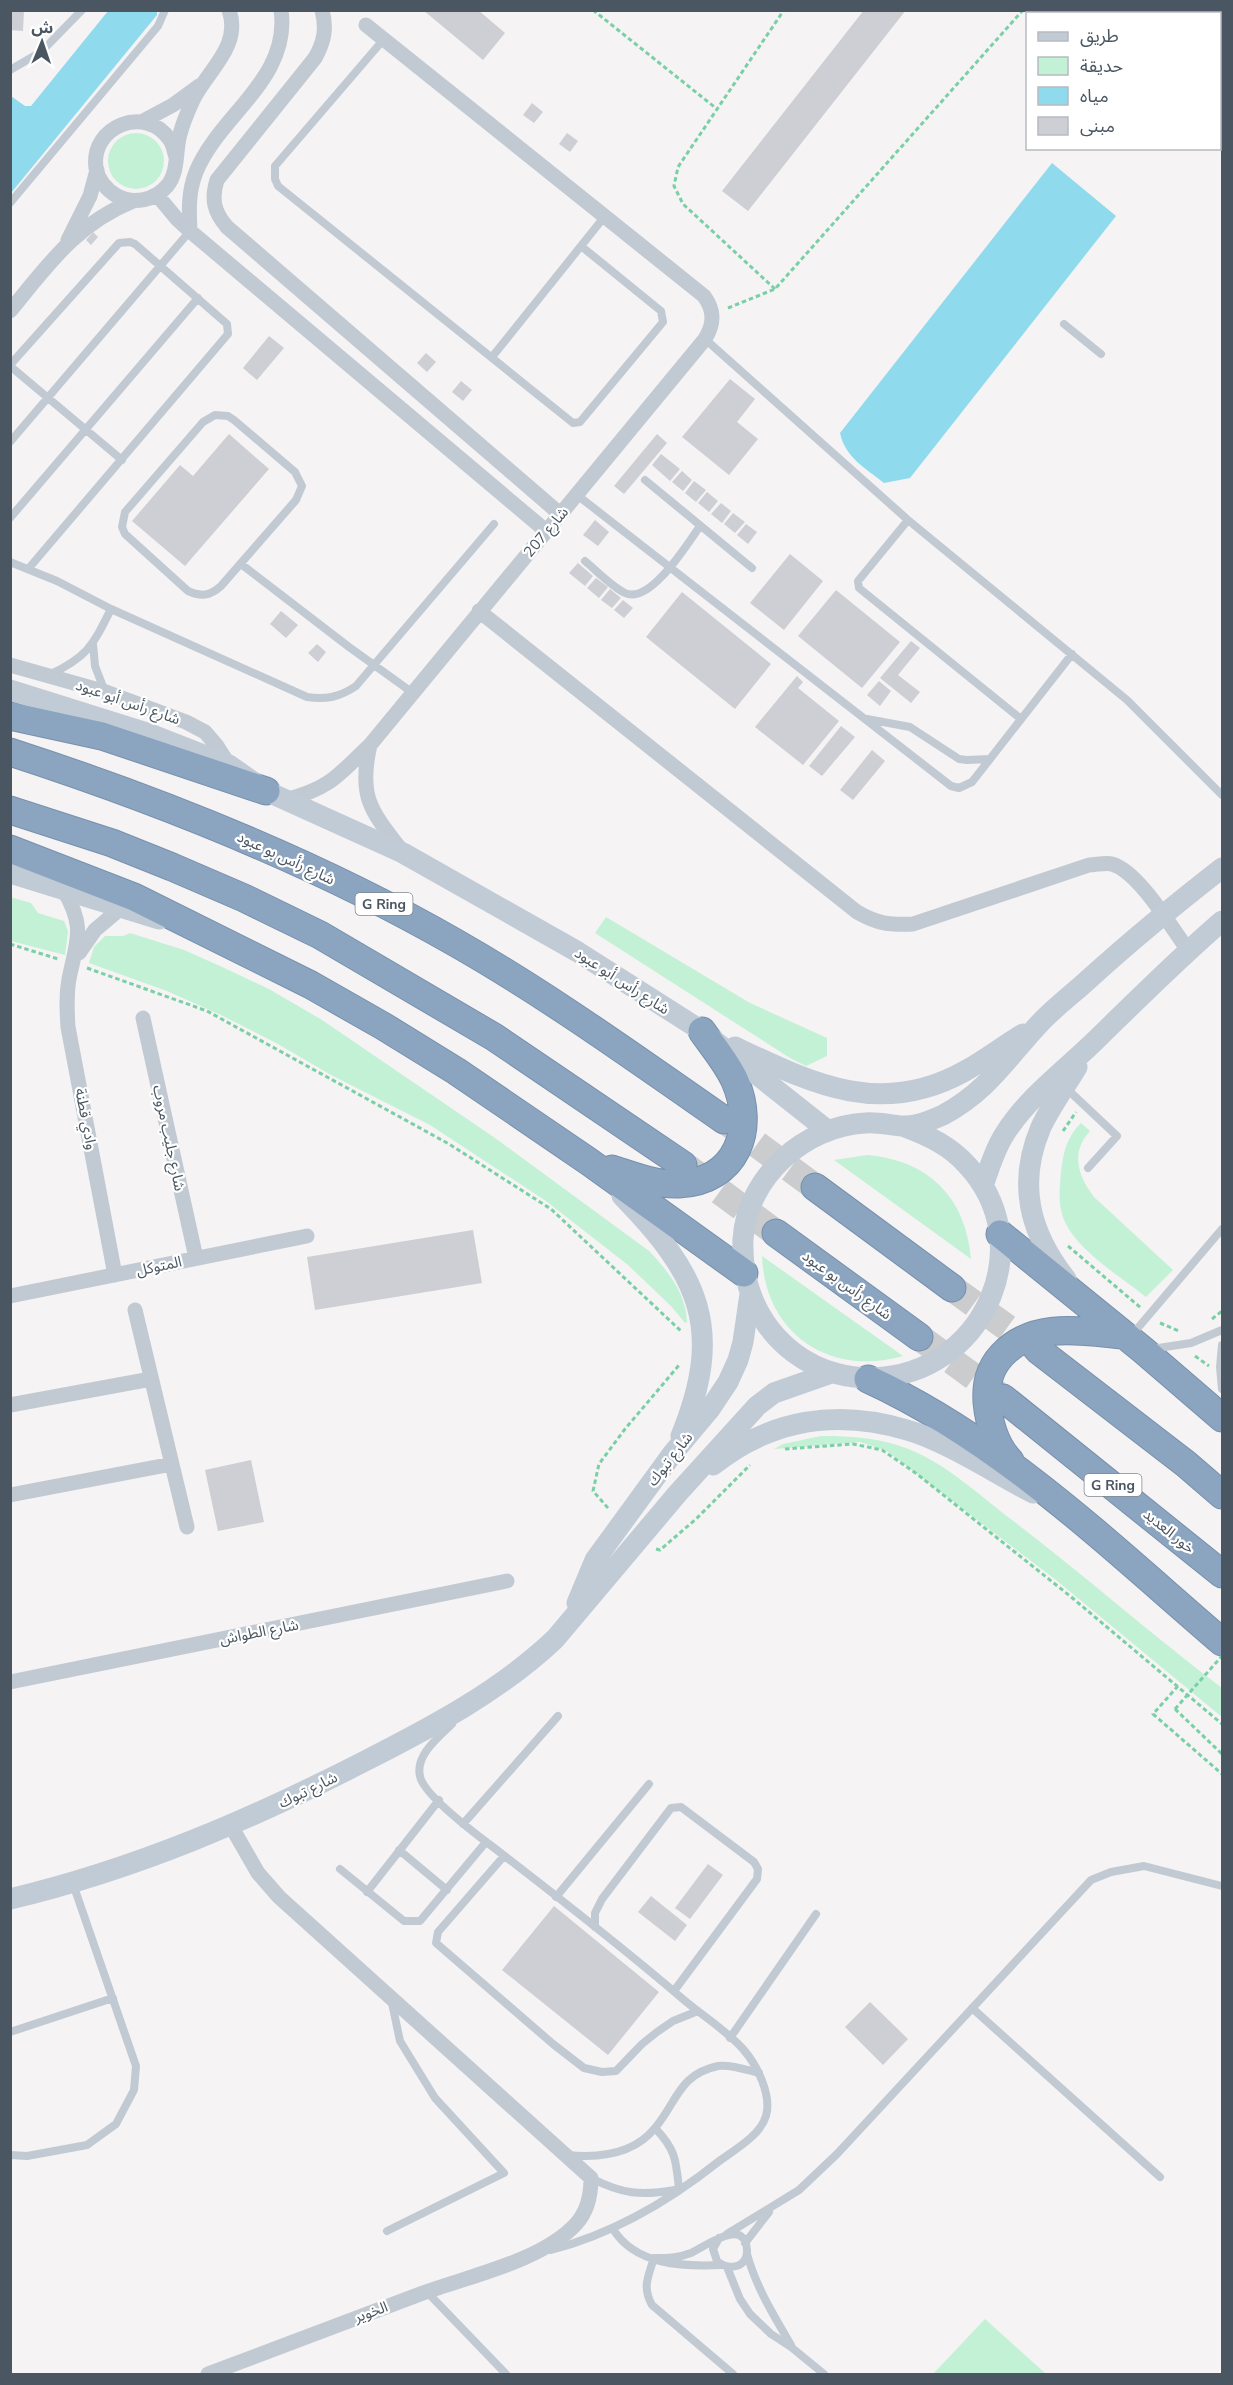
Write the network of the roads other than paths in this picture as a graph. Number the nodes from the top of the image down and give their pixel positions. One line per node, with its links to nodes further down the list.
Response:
1 (82, 10): 8 (lane)
2 (165, 10): 16 (lane)
3 (229, 10): 9 (street)
4 (281, 10): 14 (street)
5 (322, 10): 35 (street)
6 (366, 25): 7 (street)
7 (384, 39): 17 (street); 27 (lane)
8 (10, 70)
9 (201, 84): 10 (street); 11 (street)
10 (143, 122): 11 (street); 12 (street)
11 (176, 157): 13 (street)
12 (96, 170): 15 (street); 19 (street)
13 (162, 190): 14 (street); 15 (street); 18 (street)
14 (189, 200): 18 (street)
15 (133, 201): 19 (street)
16 (10, 203)
17 (605, 216): 20 (lane); 25 (street, شارع 207)
18 (190, 231): 21 (lane); 40 (street)
19 (65, 246): 23 (street)
20 (581, 246): 27 (lane); 27 (lane)
21 (160, 266): 22 (lane); 28 (lane); 29 (lane)
22 (198, 298): 30 (lane); 32 (lane)
23 (10, 311)
24 (1064, 324): 26 (lane)
25 (705, 339): 34 (street, شارع 207); 37 (lane)
26 (1101, 354)
27 (492, 357)
28 (10, 366): 29 (lane)
29 (48, 398): 30 (lane); 31 (lane)
30 (86, 430): 32 (lane); 36 (lane)
31 (10, 442)
32 (122, 460): 44 (lane)
33 (645, 480): 39 (lane)
34 (577, 495): 35 (street, شارع 207); 45 (lane)
35 (560, 514): 40 (street, شارع 207)
36 (10, 518)
37 (908, 520): 50 (lane); 59 (lane)
38 (494, 524): 52 (lane)
39 (700, 526): 45 (lane); 46 (lane)
40 (546, 531): 48 (street, شارع 207)
41 (585, 561): 45 (lane)
42 (10, 562): 44 (lane)
43 (242, 564): 43 (lane); 52 (lane)
44 (29, 568): 47 (lane)
45 (669, 568): 58 (lane)
46 (752, 568)
47 (111, 609): 49 (lane); 52 (lane)
48 (479, 611): 56 (street, شارع 207); 73 (street)
49 (93, 644): 53 (lane); 55 (lane)
50 (1072, 654): 59 (lane); 65 (lane)
51 (10, 665): 53 (street, شارع رأس أبو عبود)
52 (374, 665): 56 (lane)
53 (48, 676): 55 (street, شارع رأس أبو عبود)
54 (10, 690): 63 (street, شارع رأس أبو عبود)
55 (106, 692): 63 (street, شارع رأس أبو عبود)
56 (413, 693): 60 (street, شارع 207)
57 (10, 717): 64 (highway)
58 (865, 719): 62 (lane); 62 (lane)
59 (1021, 719): 62 (lane)
60 (370, 745): 64 (street); 68 (street, شارع رأس أبو عبود)
61 (10, 752): 83 (highway, شارع رأس بو عبود / G Ring)
62 (990, 759)
63 (229, 765): 64 (street, شارع رأس أبو عبود)
64 (277, 795): 68 (street, شارع رأس أبو عبود)
65 (1222, 795)
66 (10, 810): 87 (highway)
67 (10, 849): 75 (highway)
68 (403, 853): 80 (street, شارع رأس أبو عبود)
69 (1222, 868): 73 (street)
70 (10, 873): 71 (street)
71 (63, 888): 72 (street); 77 (street, وادي قطنة)
72 (121, 908): 75 (street); 77 (street, وادي قطنة)
73 (1161, 915): 76 (street); 79 (street)
74 (1222, 921): 76 (street)
75 (211, 936): 86 (highway)
76 (1188, 950): 81 (street)
77 (74, 963): 96 (street, وادي قطنة)
78 (143, 1018): 95 (street, شارع جليب مروب)
79 (1041, 1022): 80 (street); 84 (street)
80 (702, 1031): 85 (street, شارع رأس أبو عبود); 86 (highway)
81 (1089, 1048): 82 (street); 89 (street)
82 (1064, 1087): 88 (lane); 100 (street)
83 (724, 1120)
84 (905, 1127): 85 (street); 89 (street)
85 (827, 1130): 97 (street)
86 (588, 1161): 97 (highway); 114 (street)
87 (684, 1165)
88 (1088, 1168)
89 (983, 1186): 93 (street)
90 (815, 1187): 98 (highway)
91 (1222, 1229): 104 (lane)
92 (776, 1233): 103 (highway, شارع رأس بو عبود)
93 (1000, 1234): 100 (highway); 109 (street)
94 (307, 1236): 95 (street, المتوكل)
95 (196, 1258): 96 (street, المتوكل)
96 (115, 1275): 99 (street, المتوكل)
97 (747, 1284): 107 (street); 114 (street, شارع تبوك)
98 (952, 1288)
99 (10, 1296)
100 (1087, 1305): 104 (highway)
101 (135, 1310): 108 (street)
102 (1222, 1330): 104 (lane)
103 (919, 1337)
104 (1132, 1341): 113 (highway); 116 (highway)
105 (1222, 1345): 110 (lane)
106 (1038, 1350): 119 (highway)
107 (831, 1373): 109 (street); 117 (street, شارع تبوك)
108 (151, 1378): 112 (street); 115 (street)
109 (868, 1379): 116 (highway)
110 (1222, 1389)
111 (1003, 1398): 122 (highway, خور العديد / G Ring)
112 (10, 1405)
113 (1222, 1418)
114 (673, 1453): 124 (street, شارع تبوك)
115 (172, 1464): 118 (street); 121 (street)
116 (1021, 1472): 120 (highway)
117 (678, 1493): 120 (street); 124 (street, شارع تبوك)
118 (10, 1495)
119 (1222, 1495)
120 (1072, 1514): 125 (highway)
121 (187, 1527)
122 (1222, 1574)
123 (507, 1581): 126 (street, شارع الطواش)
124 (572, 1618): 127 (street, شارع تبوك)
125 (1222, 1642)
126 (10, 1682)
127 (473, 1701): 130 (lane); 132 (street, شارع تبوك)
128 (558, 1716): 131 (lane)
129 (649, 1784): 141 (lane)
130 (439, 1800): 131 (lane); 134 (lane)
131 (463, 1824): 133 (lane)
132 (231, 1826): 137 (street, شارع تبوك); 147 (street)
133 (486, 1842): 135 (lane); 139 (lane)
134 (399, 1850): 139 (lane); 140 (lane)
135 (504, 1856): 141 (lane); 149 (lane)
136 (340, 1869): 140 (lane)
137 (73, 1884): 142 (street, شارع تبوك); 146 (lane)
138 (1222, 1886): 148 (lane)
139 (447, 1890): 140 (lane)
140 (367, 1893)
141 (556, 1897): 144 (lane)
142 (10, 1899)
143 (816, 1914): 151 (lane)
144 (595, 1927): 145 (lane); 145 (lane)
145 (674, 1991): 149 (lane)
146 (113, 1998): 150 (lane); 154 (lane)
147 (392, 1998): 155 (street); 161 (lane)
148 (972, 2008): 156 (lane); 159 (lane)
149 (698, 2011): 151 (lane)
150 (10, 2032)
151 (730, 2038): 152 (lane)
152 (759, 2073): 153 (lane); 158 (lane)
153 (655, 2128): 155 (lane); 158 (lane)
154 (10, 2155)
155 (565, 2155): 157 (street)
156 (1160, 2177)
157 (591, 2178): 158 (lane); 165 (street, الخوير)
158 (680, 2189): 160 (lane)
159 (776, 2204): 162 (lane); 163 (lane)
160 (613, 2229): 165 (lane); 166 (lane)
161 (387, 2231)
162 (723, 2236): 163 (lane); 166 (lane); 167 (lane)
163 (745, 2243): 164 (lane)
164 (747, 2253): 167 (lane); 169 (lane)
165 (535, 2254): 168 (street, الخوير)
166 (654, 2259): 167 (lane); 172 (lane)
167 (724, 2266): 169 (lane)
168 (427, 2292): 170 (street, الخوير); 171 (lane)
169 (791, 2347): 173 (lane)
170 (208, 2374)
171 (506, 2374)
172 (733, 2374)
173 (824, 2374)

